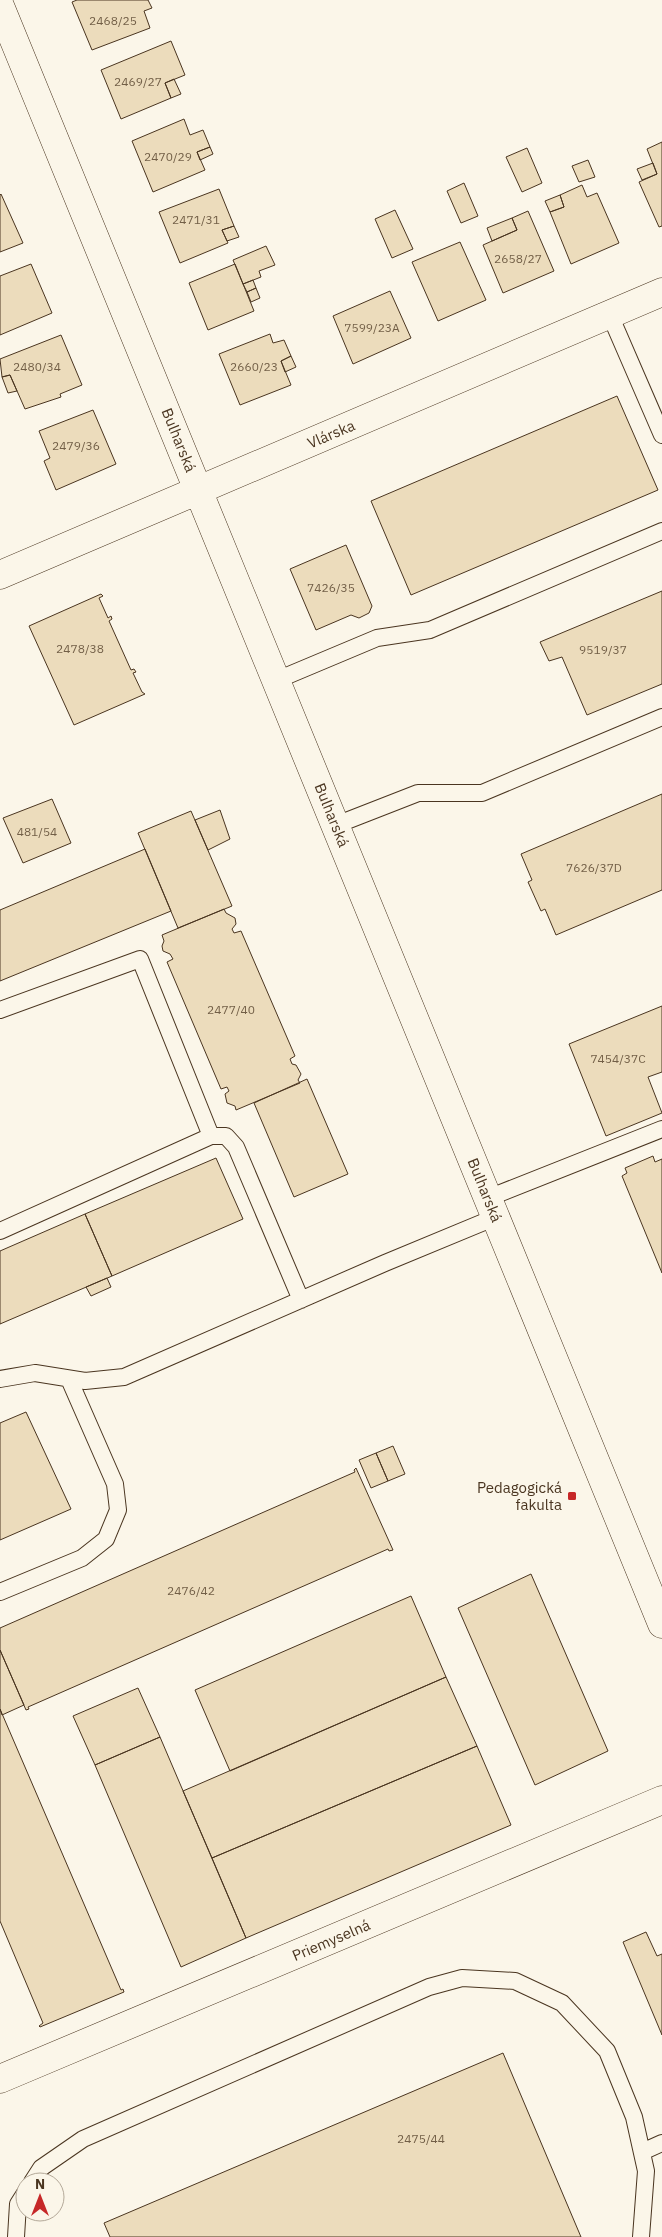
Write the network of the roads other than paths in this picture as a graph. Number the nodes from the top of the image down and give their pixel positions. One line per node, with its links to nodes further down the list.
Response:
1 (0, 6): 5 (street, Bulharská)
2 (662, 292): 3 (street, Vlárska)
3 (610, 314): 4 (lane); 5 (street, Vlárska)
4 (662, 435)
5 (199, 490): 7 (street, Vlárska); 8 (street, Bulharská)
6 (662, 531): 8 (lane)
7 (0, 574)
8 (277, 680): 10 (street, Bulharská)
9 (662, 717): 10 (lane)
10 (336, 825): 14 (street, Bulharská)
11 (0, 1010): 13 (lane)
12 (662, 1129): 14 (lane)
13 (212, 1136): 15 (lane); 16 (lane)
14 (492, 1208): 16 (lane); 20 (street, Bulharská)
15 (0, 1231)
16 (301, 1300): 18 (lane)
17 (0, 1379): 18 (lane)
18 (69, 1379): 19 (lane)
19 (0, 1592)
20 (662, 1624)
21 (662, 1800): 22 (street, Priemyselná)
22 (0, 2079)
23 (662, 2143): 24 (lane)
24 (642, 2152): 25 (lane); 28 (lane)
25 (38, 2172)
26 (17, 2222): 27 (lane)
27 (16, 2237)
28 (641, 2237)

